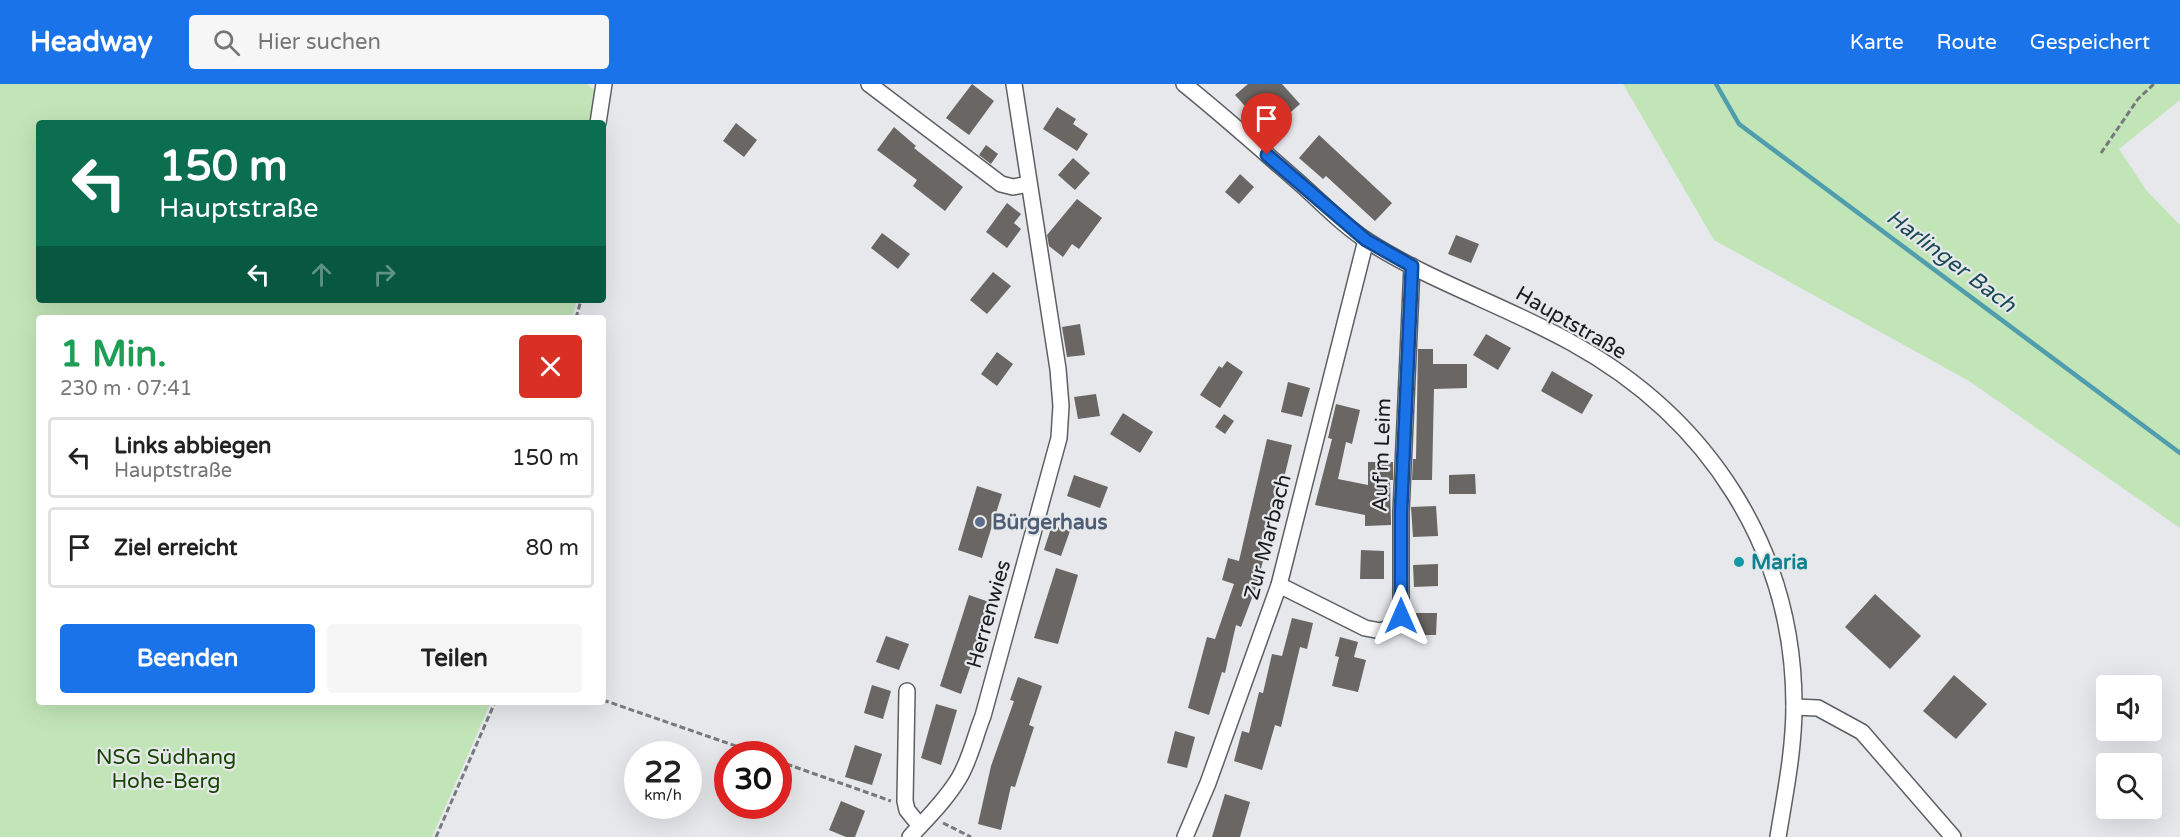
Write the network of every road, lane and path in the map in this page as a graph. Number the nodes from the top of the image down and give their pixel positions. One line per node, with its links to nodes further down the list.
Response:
1 (604, 84): 6 (street)
2 (868, 84): 8 (street)
3 (1014, 84): 8 (street, Herrenwies)
4 (1184, 84): 9 (street, Hauptstraße)
5 (2154, 84): 7 (path)
6 (598, 120)
7 (2101, 153)
8 (1029, 184): 19 (street, Herrenwies)
9 (1366, 240): 10 (street, Hauptstraße); 11 (street, Zur Marbach)
10 (1412, 266): 11 (street, Auf'm Leim); 15 (street, Hauptstraße)
11 (1279, 585): 22 (street, Zur Marbach)
12 (907, 691): 18 (street)
13 (606, 701): 16 (path)
14 (494, 705): 20 (path)
15 (1794, 707): 23 (street, Hauptstraße); 24 (street)
16 (721, 741)
17 (792, 766): 18 (path)
18 (905, 801): 19 (street)
19 (920, 826): 21 (path)
20 (436, 837)
21 (971, 837)
22 (1185, 837)
23 (1778, 837)
24 (1953, 837)

